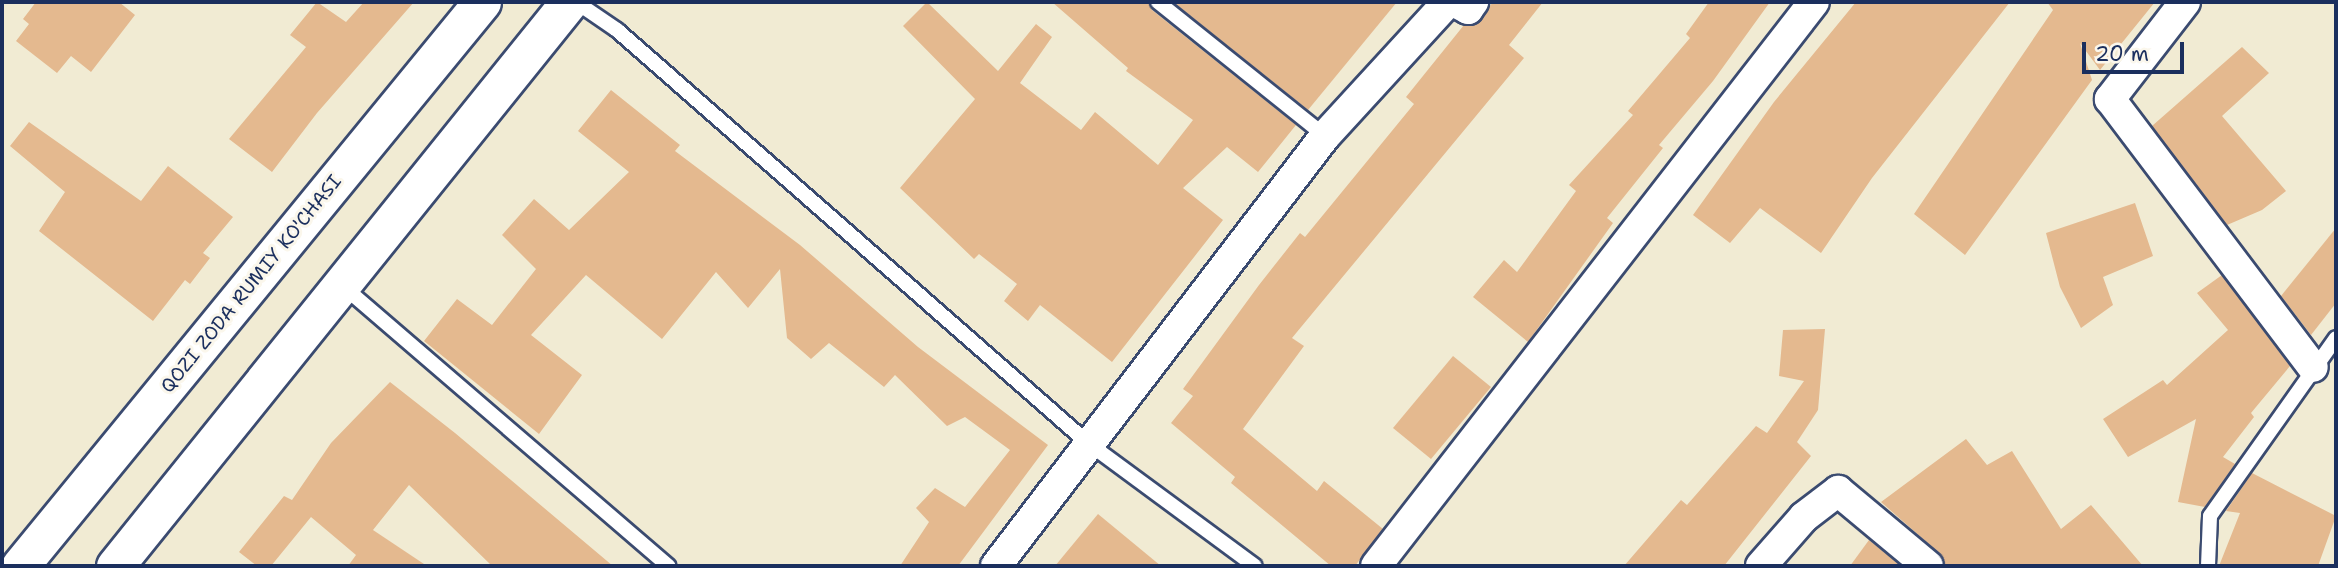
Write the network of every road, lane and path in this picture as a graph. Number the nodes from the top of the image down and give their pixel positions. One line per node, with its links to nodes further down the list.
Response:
1 (482, 2): 15 (street, QOZI ZODA RUMIY KO'CHASI)
2 (569, 2): 11 (street)
3 (576, 2): 14 (lane)
4 (1158, 2): 10 (lane)
5 (1448, 2): 10 (street)
6 (1455, 2): 7 (street)
7 (1473, 2)
8 (1814, 2): 20 (street)
9 (2185, 2): 13 (street)
10 (1325, 136): 14 (street)
11 (344, 287): 16 (street); 17 (lane)
12 (2336, 338): 13 (lane)
13 (2314, 367): 23 (lane)
14 (1088, 443): 18 (street); 19 (lane)
15 (20, 566)
16 (115, 566)
17 (668, 566)
18 (996, 566)
19 (1255, 566)
20 (1376, 566)
21 (1761, 566): 22 (street)
22 (1927, 566)
23 (2208, 566)

